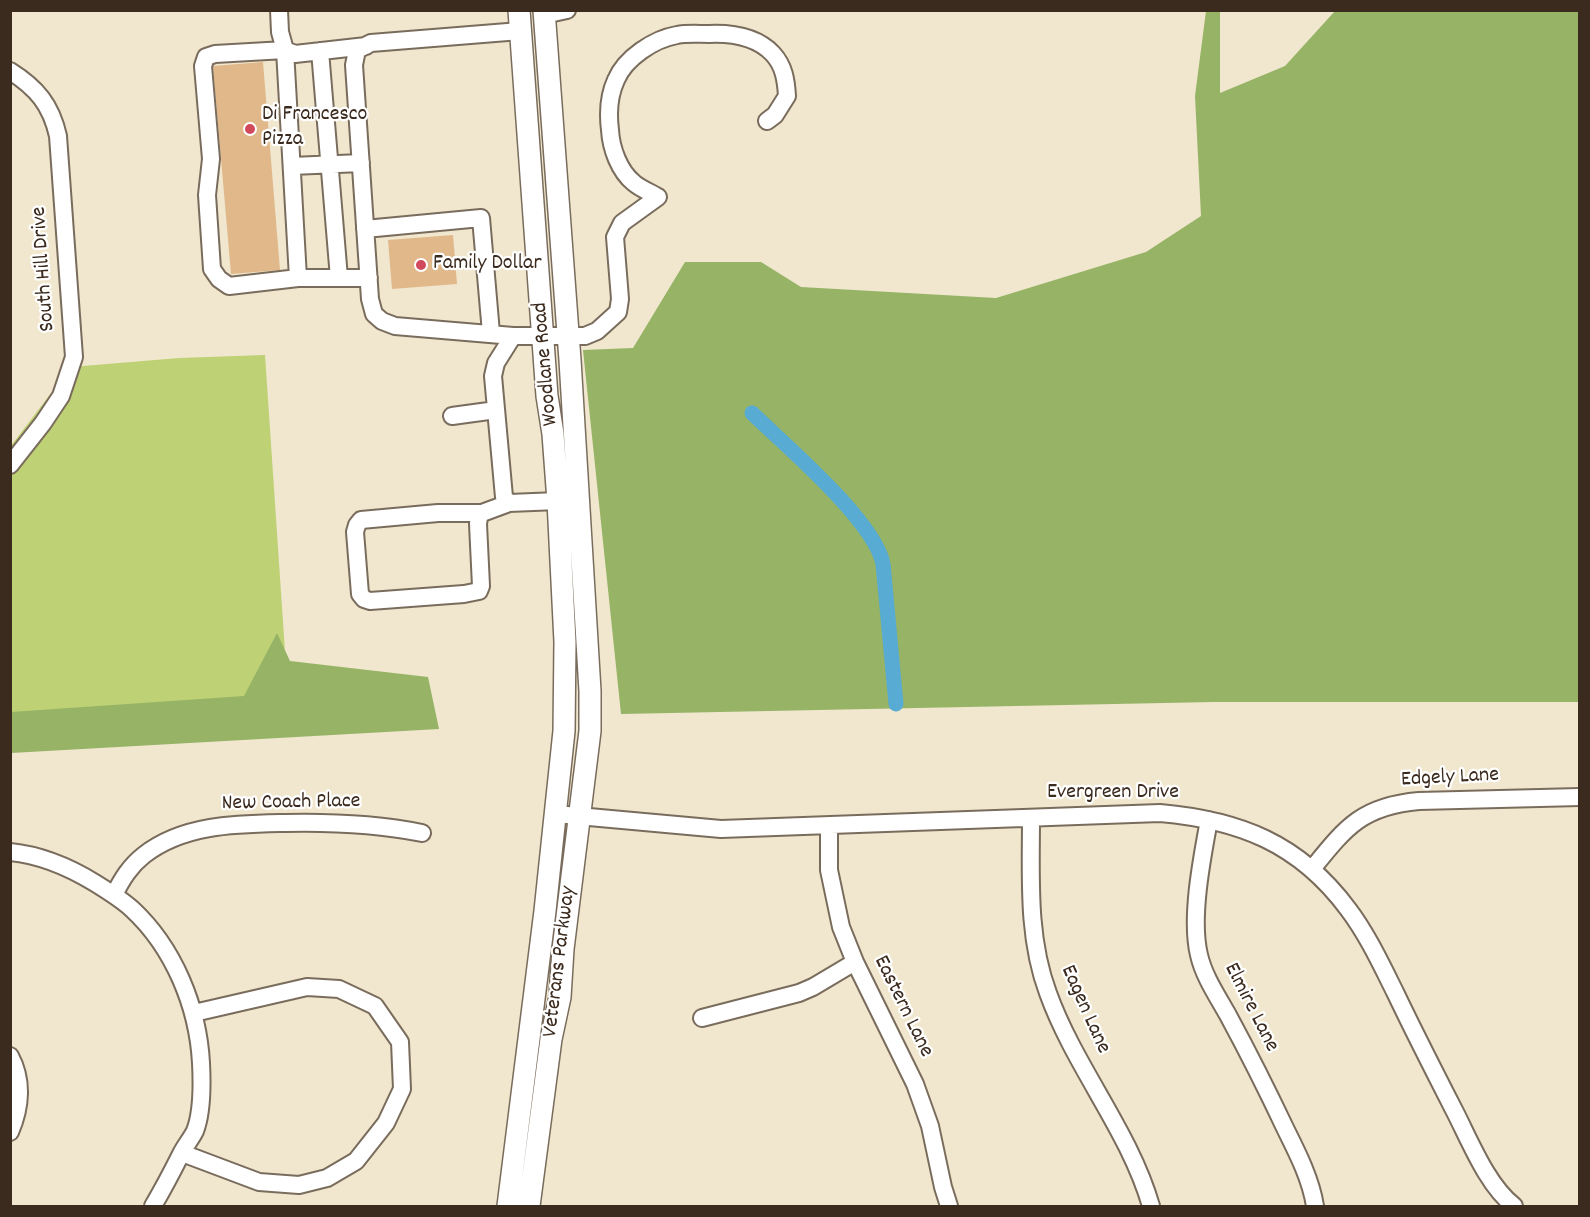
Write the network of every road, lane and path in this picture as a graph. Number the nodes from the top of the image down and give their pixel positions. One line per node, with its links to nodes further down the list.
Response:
1 (279, 10): 6 (street)
2 (567, 10): 3 (street)
3 (544, 13): 18 (main road, Woodlane Road)
4 (519, 21): 5 (street); 20 (main road, Woodlane Road)
5 (366, 46): 7 (street); 10 (street)
6 (285, 50): 7 (street); 12 (street); 14 (street)
7 (320, 51): 11 (street)
8 (10, 71): 23 (street, South Hill Drive)
9 (767, 121): 18 (street)
10 (361, 163): 11 (street); 13 (street)
11 (330, 165): 12 (street); 15 (street)
12 (292, 166): 14 (street)
13 (366, 229): 16 (street); 17 (street)
14 (298, 278): 15 (street)
15 (339, 278): 16 (street)
16 (369, 278): 17 (street)
17 (491, 333): 19 (street)
18 (568, 334): 20 (street); 28 (main road, Woodlane Road)
19 (513, 336): 20 (street); 21 (street)
20 (543, 336): 24 (main road, Woodlane Road)
21 (496, 410): 22 (street); 25 (street)
22 (452, 416)
23 (10, 465)
24 (558, 501): 25 (street); 27 (main road, Woodlane Road)
25 (509, 502): 26 (street)
26 (482, 513): 26 (street)
27 (564, 717): 30 (main road, Veterans Parkway)
28 (590, 717): 31 (main road, Veterans Parkway)
29 (1580, 797): 37 (street, Edgely Lane)
30 (556, 814): 31 (street, Evergreen Drive); 46 (main road, Veterans Parkway)
31 (578, 816): 34 (street, Evergreen Drive); 47 (main road, Veterans Parkway)
32 (1031, 818): 33 (street, Evergreen Drive); 34 (street, Evergreen Drive); 49 (street, Eagen Lane)
33 (1209, 820): 37 (street, Evergreen Drive); 50 (street, Elmire Lane)
34 (829, 826): 39 (street, Eastern Lane)
35 (422, 832): 38 (street, New Coach Place)
36 (10, 852): 38 (street)
37 (1312, 869): 51 (street, Evergreen Drive)
38 (114, 895): 40 (street)
39 (855, 962): 41 (street); 48 (street, Eastern Lane)
40 (194, 1013): 44 (street); 44 (street)
41 (702, 1018)
42 (10, 1056): 43 (street)
43 (10, 1132)
44 (182, 1153): 45 (street)
45 (153, 1206)
46 (508, 1206)
47 (529, 1206)
48 (949, 1206)
49 (1151, 1206)
50 (1315, 1206)
51 (1514, 1206)

